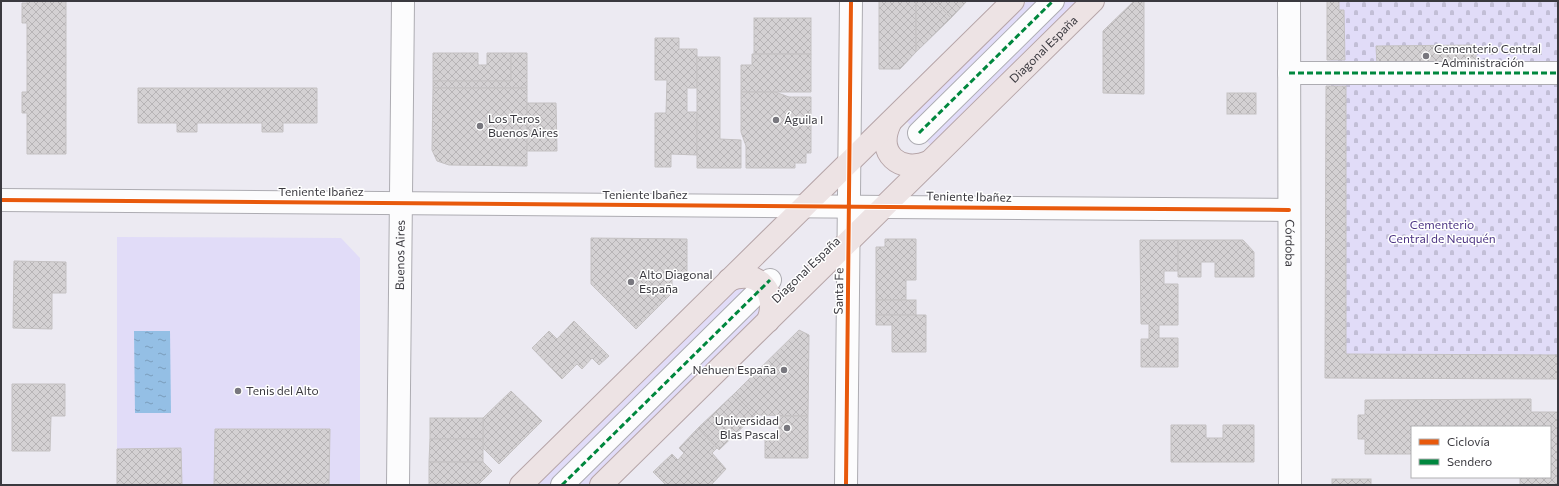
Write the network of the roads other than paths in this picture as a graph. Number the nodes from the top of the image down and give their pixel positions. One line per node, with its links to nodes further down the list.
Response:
1 (403, 1): 14 (street, Buenos Aires)
2 (851, 1): 11 (street, Santa Fe)
3 (1013, 1): 9 (main road)
4 (1052, 1): 10 (street)
5 (1093, 1): 12 (main road, Diagonal España)
6 (1289, 1): 7 (street, Córdoba)
7 (1289, 73): 8 (street); 18 (street, Córdoba)
8 (1558, 73)
9 (890, 123): 11 (main road); 12 (main road)
10 (919, 133)
11 (850, 161): 15 (main road); 16 (street, Santa Fe)
12 (929, 162): 17 (main road, Diagonal España)
13 (1, 200): 14 (street, Teniente Ibañez)
14 (401, 203): 15 (street, Teniente Ibañez); 23 (street, Buenos Aires)
15 (805, 206): 16 (street, Teniente Ibañez); 20 (main road)
16 (850, 206): 17 (street, Teniente Ibañez); 19 (street, Santa Fe)
17 (884, 206): 18 (street, Teniente Ibañez); 19 (main road, Diagonal España)
18 (1289, 210): 28 (street, Córdoba)
19 (850, 241): 22 (main road, Diagonal España); 27 (street, Santa Fe)
20 (729, 280): 21 (main road); 24 (main road)
21 (767, 283): 22 (main road); 25 (street)
22 (768, 321): 26 (main road, Diagonal España)
23 (398, 485)
24 (521, 485)
25 (562, 485)
26 (601, 485)
27 (846, 485)
28 (1290, 485)

